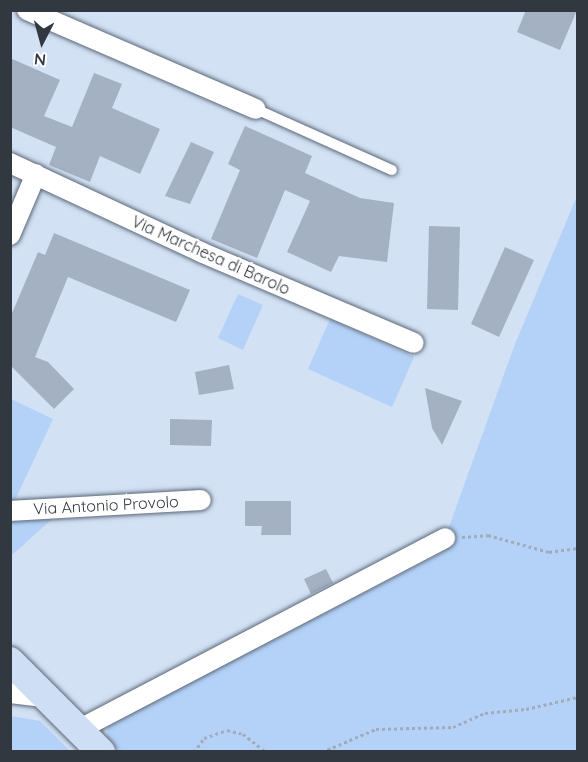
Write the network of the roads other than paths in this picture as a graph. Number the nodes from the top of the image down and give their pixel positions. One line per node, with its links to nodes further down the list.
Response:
1 (27, 10): 2 (street)
2 (256, 109): 4 (lane)
3 (10, 163): 5 (street, Via Marchesa di Barolo)
4 (392, 170)
5 (36, 174): 6 (street); 7 (street, Via Marchesa di Barolo)
6 (10, 235)
7 (414, 343)
8 (201, 500): 9 (street, Via Antonio Provolo)
9 (10, 511)
10 (445, 538): 14 (street)
11 (10, 661): 13 (street)
12 (10, 693): 13 (street)
13 (48, 698): 14 (street)
14 (80, 729): 15 (street)
15 (101, 752)

